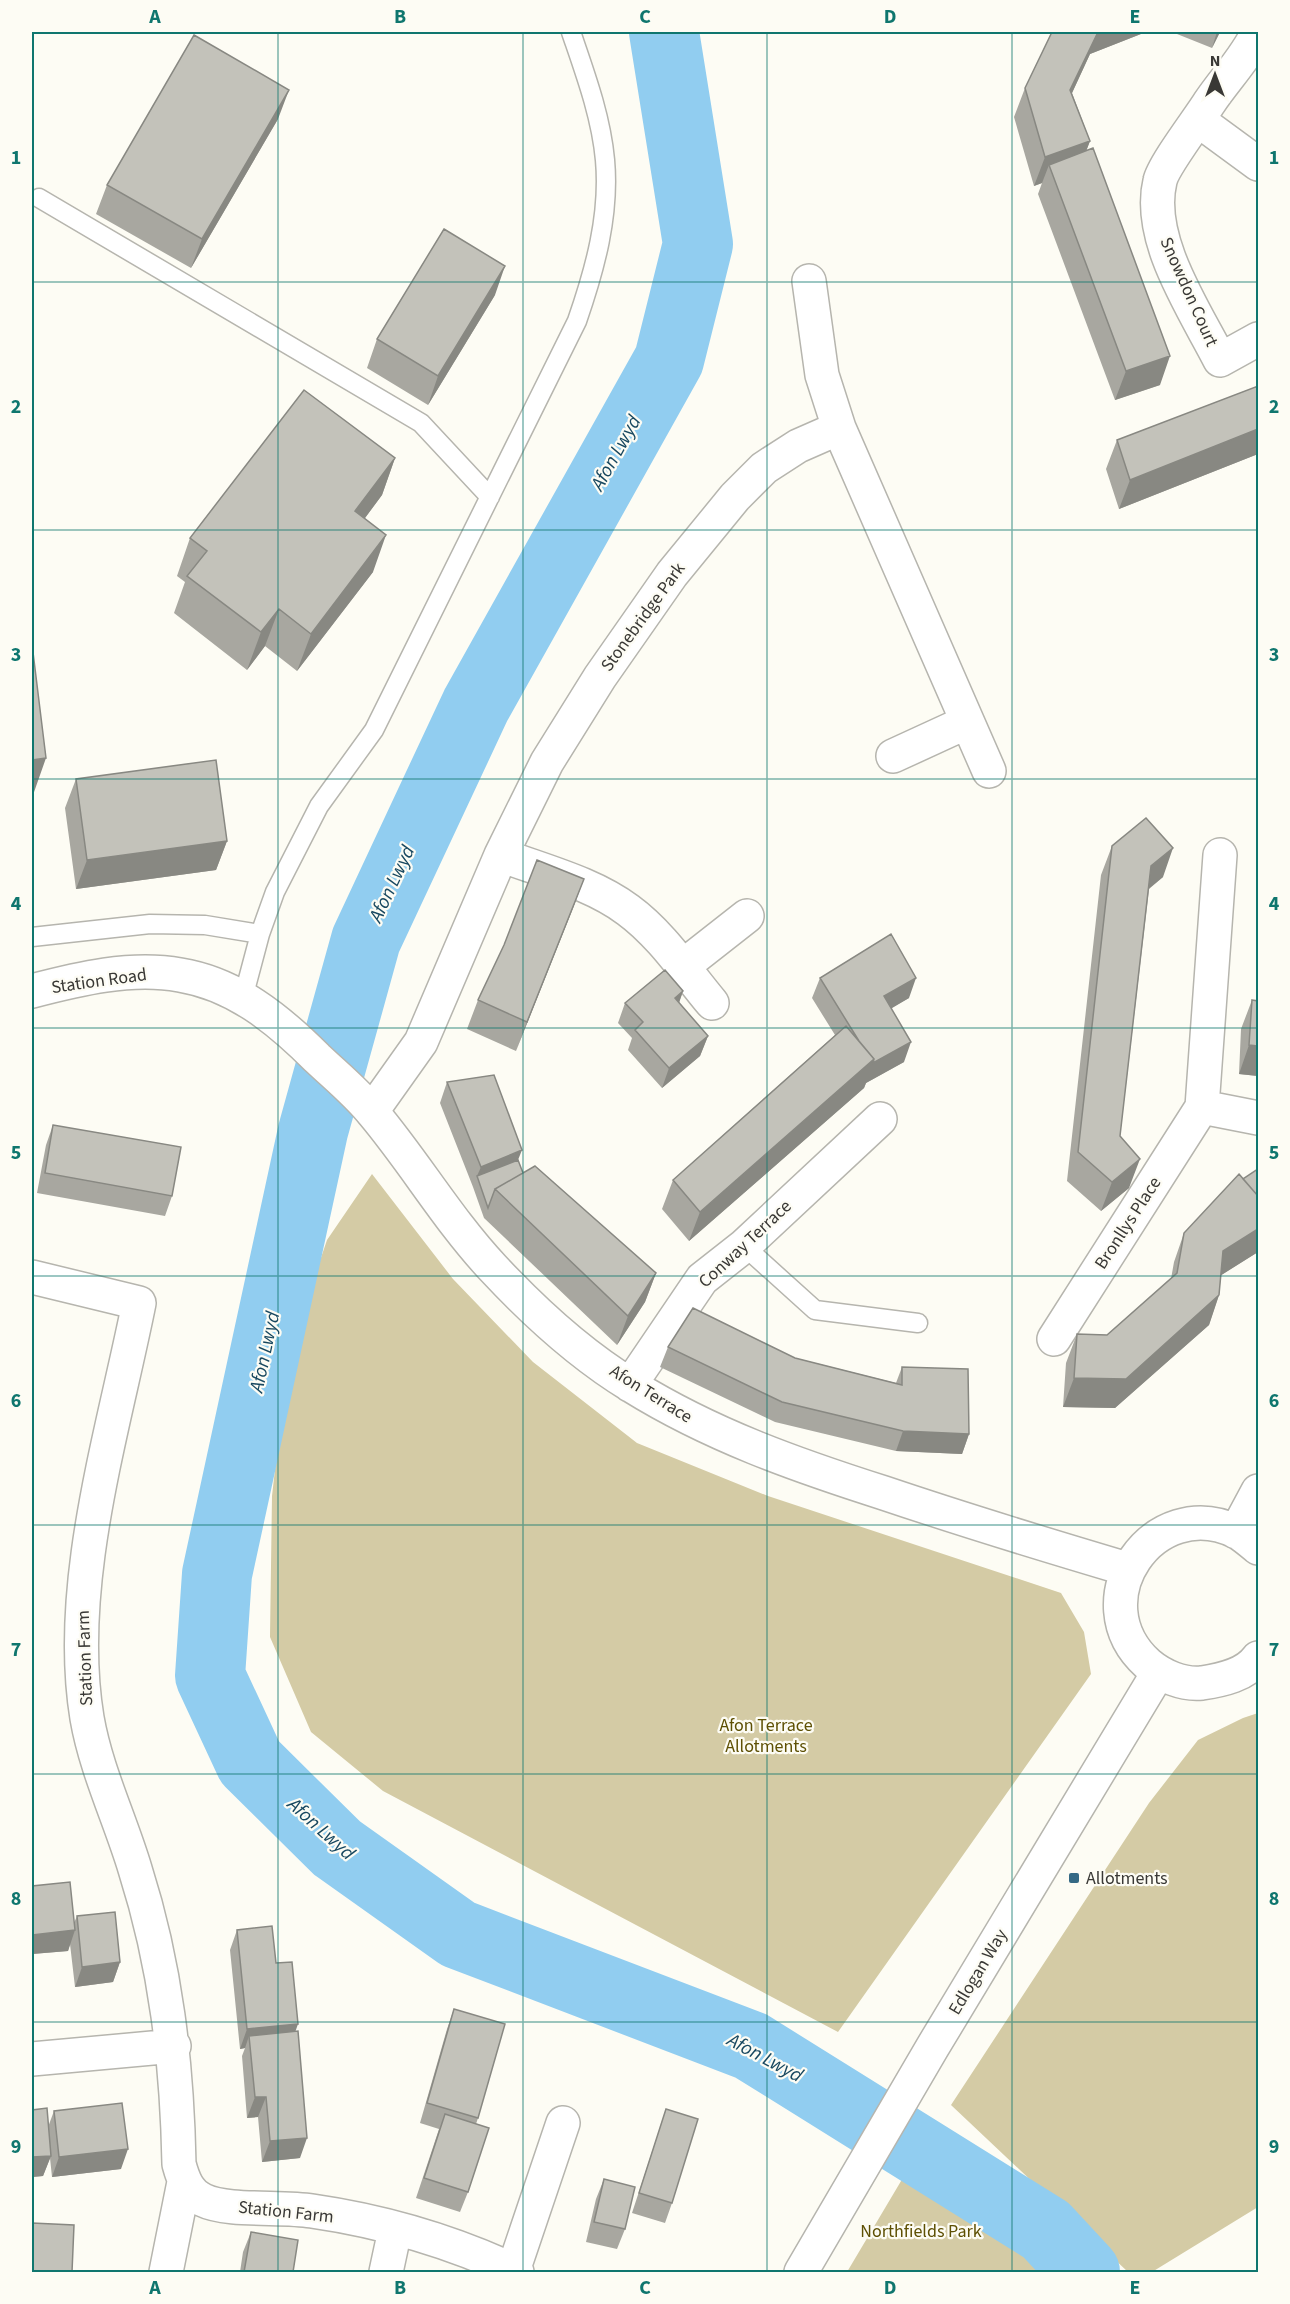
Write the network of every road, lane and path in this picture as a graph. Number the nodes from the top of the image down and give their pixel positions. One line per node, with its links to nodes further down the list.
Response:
1 (571, 32): 9 (lane)
2 (1258, 32): 3 (street, Snowdon Court)
3 (1198, 120): 4 (street); 7 (street, Snowdon Court)
4 (1258, 164)
5 (39, 198): 9 (lane)
6 (808, 281): 8 (street)
7 (1258, 339)
8 (839, 428): 10 (street); 13 (street, Stonebridge Park)
9 (490, 497): 16 (lane)
10 (967, 722): 11 (street); 12 (street)
11 (893, 756)
12 (989, 771)
13 (501, 855): 18 (street); 23 (street, Stonebridge Park)
14 (1220, 855): 24 (street, Bronllys Place)
15 (747, 916): 18 (street)
16 (260, 934): 17 (lane); 20 (lane)
17 (32, 937)
18 (682, 967): 21 (street)
19 (32, 991): 20 (street, Station Road)
20 (243, 998): 22 (street, Station Road)
21 (712, 1003)
22 (294, 1035): 23 (street, Afon Terrace)
23 (361, 1101): 31 (street, Afon Terrace)
24 (1202, 1107): 25 (street); 30 (street, Bronllys Place)
25 (1258, 1118)
26 (880, 1119): 27 (street, Conway Terrace)
27 (744, 1246): 29 (lane); 31 (street, Conway Terrace)
28 (32, 1277): 37 (street, Station Farm)
29 (918, 1323)
30 (1054, 1339)
31 (630, 1385): 34 (street, Afon Terrace)
32 (1258, 1491): 33 (street)
33 (1247, 1540): 34 (street)
34 (1127, 1569): 36 (street)
35 (1258, 1658): 36 (street)
36 (1158, 1673): 45 (street, Edlogan Way)
37 (174, 2046): 38 (street); 40 (street, Station Farm)
38 (32, 2059)
39 (563, 2123): 44 (street, Station Farm)
40 (184, 2182): 41 (street, Station Farm); 42 (street, Station Farm)
41 (395, 2230): 43 (street); 44 (street, Station Farm)
42 (166, 2272)
43 (386, 2272)
44 (515, 2272)
45 (801, 2272)

